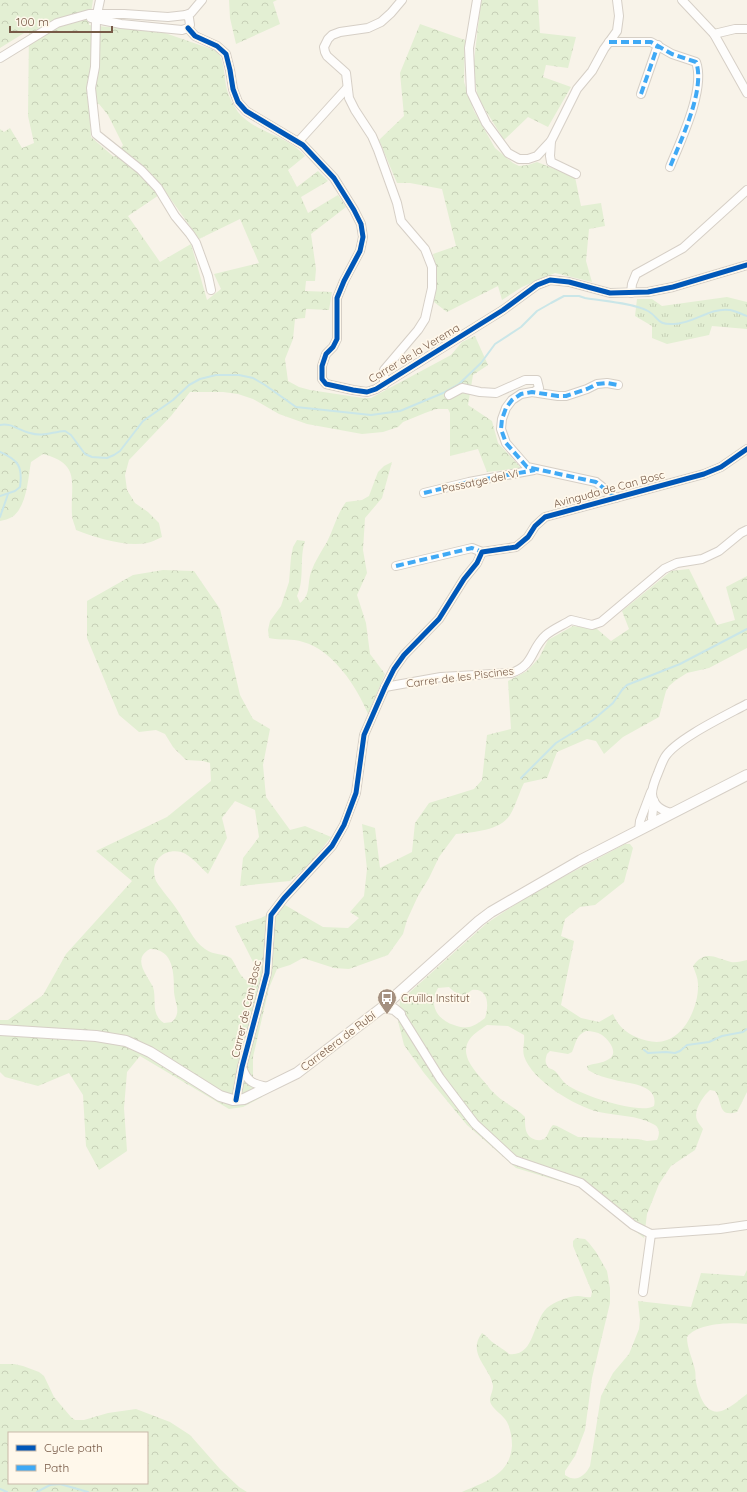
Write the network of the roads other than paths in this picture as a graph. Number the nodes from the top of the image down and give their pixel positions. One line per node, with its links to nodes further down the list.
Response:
1 (100, 0): 8 (street)
2 (202, 0): 7 (street)
3 (402, 0): 15 (street)
4 (477, 0): 18 (street)
5 (617, 0): 12 (street)
6 (682, 0): 11 (street)
7 (183, 15): 8 (street); 9 (street); 9 (street)
8 (97, 16): 9 (street); 14 (street); 24 (street)
9 (184, 28): 19 (street, Carrer de la Verema)
10 (747, 29): 11 (street)
11 (714, 34): 16 (street)
12 (609, 42): 13 (street); 18 (street)
13 (658, 46): 17 (street); 20 (street)
14 (0, 58)
15 (347, 88): 19 (street); 26 (street)
16 (747, 93)
17 (641, 94)
18 (551, 141): 21 (street)
19 (298, 142): 26 (street, Carrer de la Verema)
20 (670, 167)
21 (576, 174)
22 (747, 190): 25 (street)
23 (747, 265): 25 (street, Carrer de la Verema)
24 (211, 290)
25 (630, 293): 26 (street, Carrer de la Verema)
26 (384, 385)
27 (618, 385): 28 (street)
28 (534, 392): 29 (street); 31 (street)
29 (449, 395)
30 (747, 450): 33 (street, Avinguda de Can Bosc)
31 (537, 469): 32 (street, Passatge del Vi); 33 (street)
32 (424, 493)
33 (616, 498): 35 (street, Avinguda de Can Bosc)
34 (747, 530): 37 (street, Carrer de les Piscines)
35 (482, 552): 36 (street, Avinguda de Can Bosc); 37 (street)
36 (396, 566)
37 (385, 687): 48 (street, Carrer de Can Bosc)
38 (747, 704): 40 (street)
39 (747, 775): 42 (street, Carretera de Rubí)
40 (652, 790): 41 (street); 43 (street)
41 (654, 801): 42 (street); 43 (street)
42 (672, 814): 43 (street, Carretera de Rubí)
43 (646, 827): 44 (street, Carretera de Rubí)
44 (395, 997): 45 (street, Carretera de Rubí); 46 (street)
45 (383, 1007): 46 (street); 49 (street, Carretera de Rubí)
46 (400, 1014): 52 (street)
47 (0, 1030): 50 (street)
48 (242, 1067): 50 (street, Carrer de Can Bosc); 50 (street, Carrer de Can Bosc)
49 (268, 1087): 50 (street, Carretera de Rubí); 50 (street)
50 (245, 1092)
51 (747, 1225): 52 (street)
52 (651, 1234): 53 (street)
53 (643, 1292)

